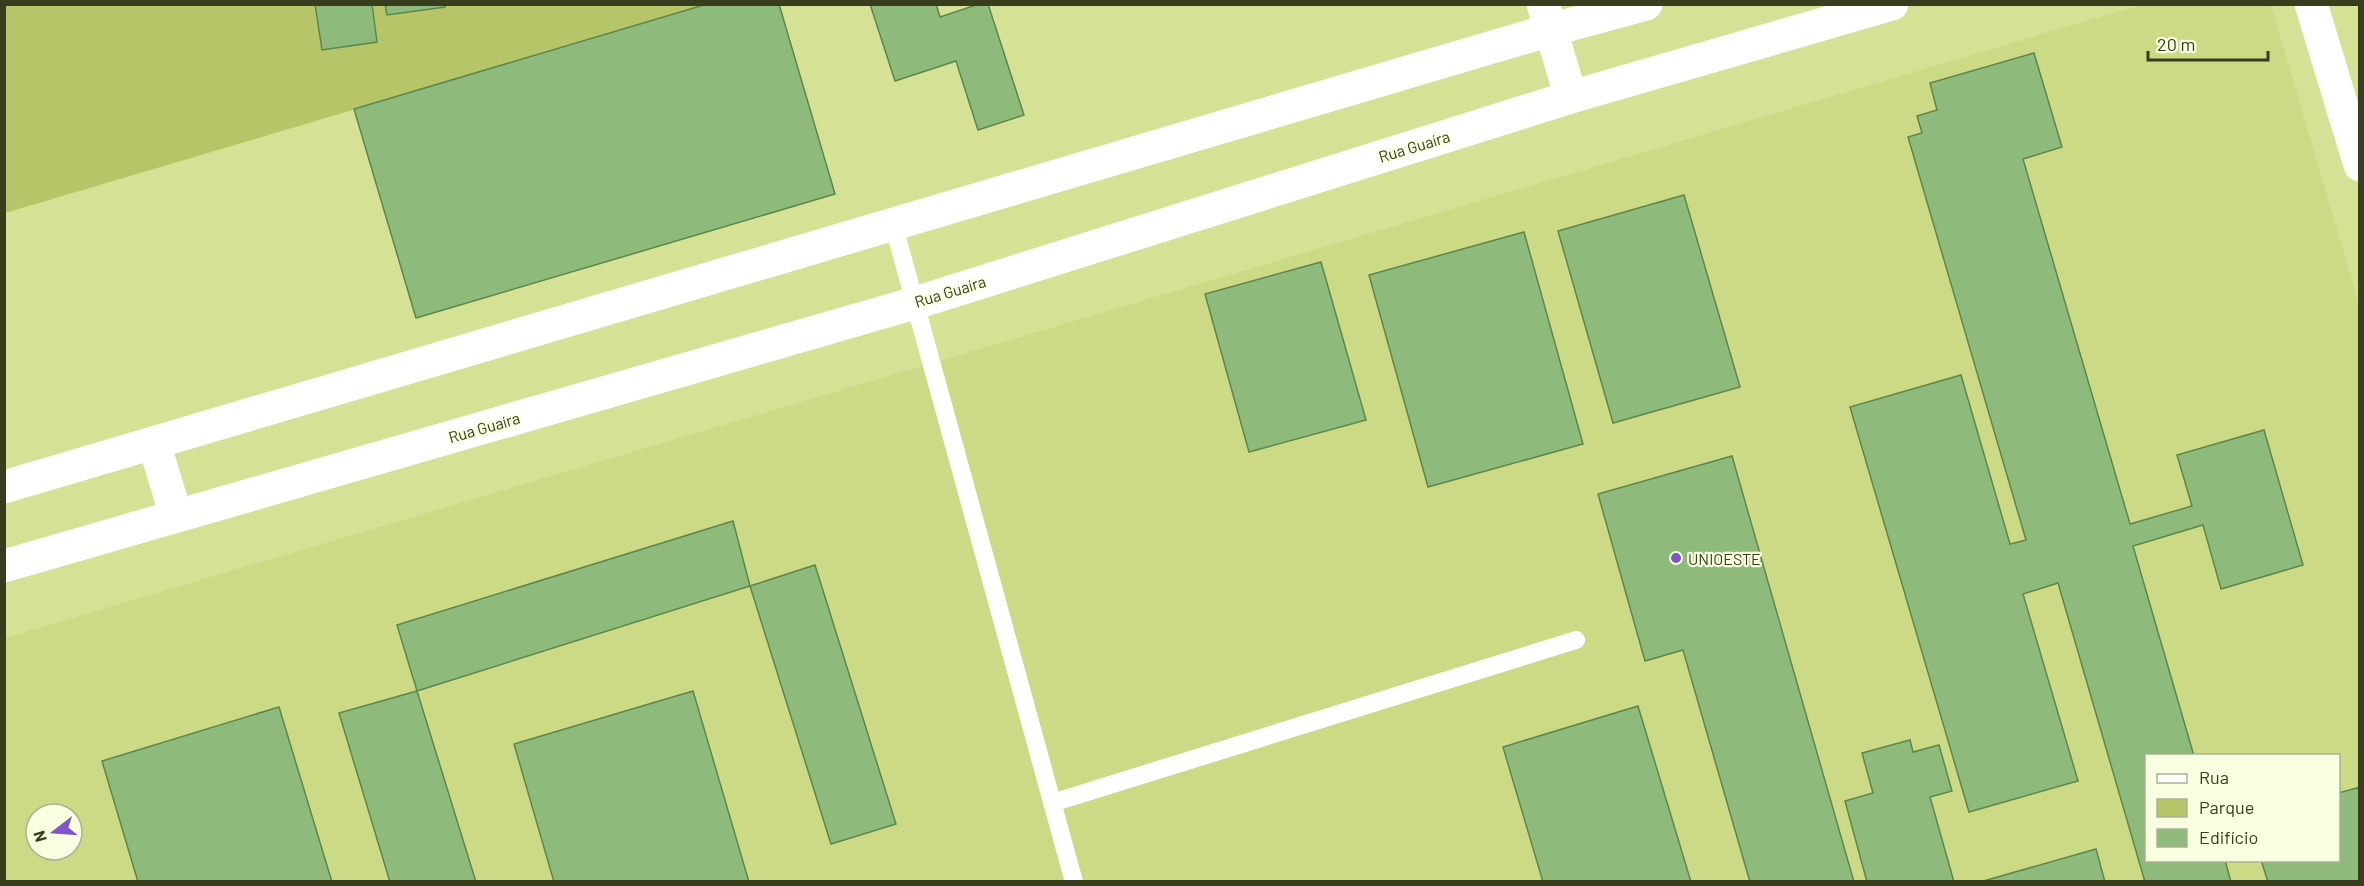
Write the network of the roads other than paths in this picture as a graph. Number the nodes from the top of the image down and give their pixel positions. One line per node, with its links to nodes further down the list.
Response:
1 (1646, 4): 4 (street)
2 (1892, 4): 5 (street, Rua Guaíra)
3 (2311, 4): 6 (street)
4 (1546, 17): 5 (street); 7 (street)
5 (1571, 98): 8 (street, Rua Guaíra)
6 (2360, 165)
7 (893, 223): 8 (lane); 9 (street)
8 (915, 303): 11 (street, Rua Guaíra); 14 (lane)
9 (154, 443): 10 (street); 11 (street)
10 (4, 487)
11 (176, 516): 12 (street, Rua Guaíra)
12 (4, 566)
13 (1576, 640): 14 (lane)
14 (1052, 802): 15 (lane)
15 (1074, 882)

